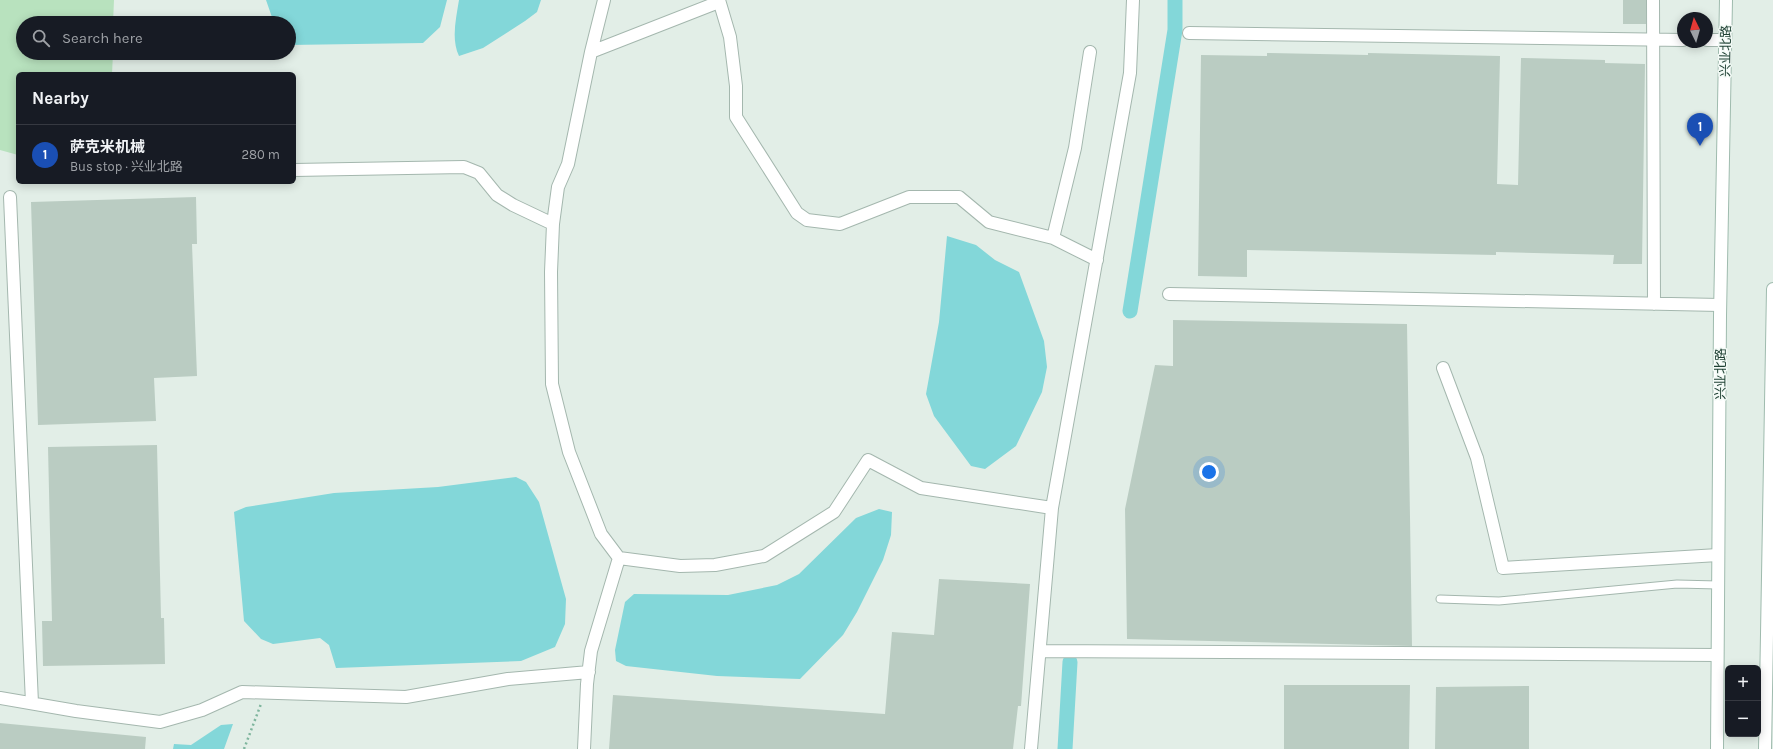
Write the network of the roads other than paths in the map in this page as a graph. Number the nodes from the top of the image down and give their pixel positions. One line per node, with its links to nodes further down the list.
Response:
1 (604, 0): 11 (street)
2 (1133, 0): 17 (street)
3 (1654, 0): 7 (street)
4 (1726, 0): 10 (street, 兴业北路)
5 (719, 1): 11 (street); 16 (street)
6 (1189, 34): 7 (street)
7 (1654, 40): 8 (street); 20 (street)
8 (1677, 40)
9 (1713, 40): 10 (street)
10 (1725, 40): 21 (street, 兴业北路)
11 (591, 52): 15 (street)
12 (1090, 52): 16 (street)
13 (296, 170): 15 (street)
14 (10, 197): 32 (street)
15 (553, 224): 25 (street)
16 (1053, 238): 17 (street)
17 (1096, 260): 23 (street)
18 (1773, 289): 36 (street)
19 (1169, 294): 20 (street)
20 (1654, 304): 21 (street)
21 (1720, 305): 24 (street, 兴业北路)
22 (1443, 368): 24 (street)
23 (1052, 508): 25 (street); 28 (street)
24 (1718, 555): 26 (street, 兴业北路)
25 (619, 558): 30 (street)
26 (1718, 585): 27 (lane); 29 (street, 兴业北路)
27 (1440, 599)
28 (1040, 650): 29 (street); 34 (street)
29 (1717, 655): 35 (street, 兴业北路)
30 (588, 672): 32 (street); 33 (street)
31 (0, 698): 32 (street)
32 (32, 703)
33 (584, 749)
34 (1032, 749)
35 (1717, 749)
36 (1765, 749)

